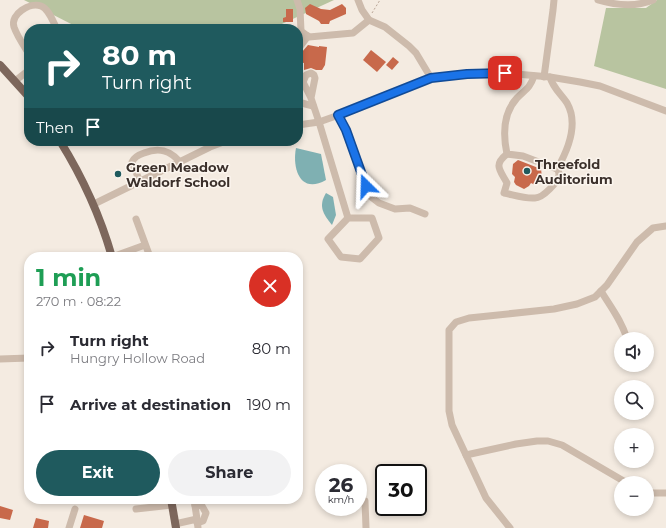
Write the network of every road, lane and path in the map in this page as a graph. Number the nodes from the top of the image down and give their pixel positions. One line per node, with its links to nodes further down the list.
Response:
1 (297, 0): 9 (street)
2 (358, 0): 7 (street)
3 (380, 0): 7 (path)
4 (554, 0): 17 (street)
5 (598, 0): 6 (street)
6 (653, 0)
7 (370, 17): 11 (street); 18 (street)
8 (54, 24): 13 (street)
9 (301, 24)
10 (303, 32): 11 (street)
11 (308, 36): 12 (street)
12 (303, 42)
13 (24, 45)
14 (0, 65): 19 (main road)
15 (24, 74): 19 (street)
16 (534, 76): 17 (street); 18 (street); 30 (street)
17 (547, 77): 24 (street); 32 (street)
18 (431, 78): 25 (street)
19 (15, 81): 20 (main road)
20 (24, 91)
21 (311, 98): 23 (street)
22 (303, 103): 23 (street)
23 (313, 106): 26 (street)
24 (666, 111)
25 (338, 115): 26 (street); 35 (street)
26 (319, 122): 27 (street); 36 (street)
27 (303, 124)
28 (63, 146): 34 (main road)
29 (213, 146): 31 (street)
30 (507, 154): 32 (street); 32 (street)
31 (180, 162): 33 (street); 33 (street)
32 (557, 169)
33 (140, 182): 34 (street)
34 (94, 204): 40 (main road)
35 (425, 214)
36 (348, 218): 36 (street)
37 (136, 219): 39 (street)
38 (666, 226): 43 (street)
39 (145, 245): 41 (street); 42 (street)
40 (110, 252)
41 (126, 252)
42 (148, 252)
43 (601, 291): 44 (street); 47 (street)
44 (625, 332)
45 (24, 358): 46 (street)
46 (0, 359)
47 (466, 455): 48 (street); 61 (street)
48 (615, 476)
49 (654, 492): 50 (street)
50 (666, 493)
51 (162, 504): 55 (street)
52 (172, 504): 58 (main road)
53 (194, 504): 57 (street)
54 (75, 509): 59 (street)
55 (136, 509)
56 (366, 516): 60 (street)
57 (197, 523): 58 (street)
58 (175, 526)
59 (69, 528)
60 (366, 528)
61 (510, 528)

